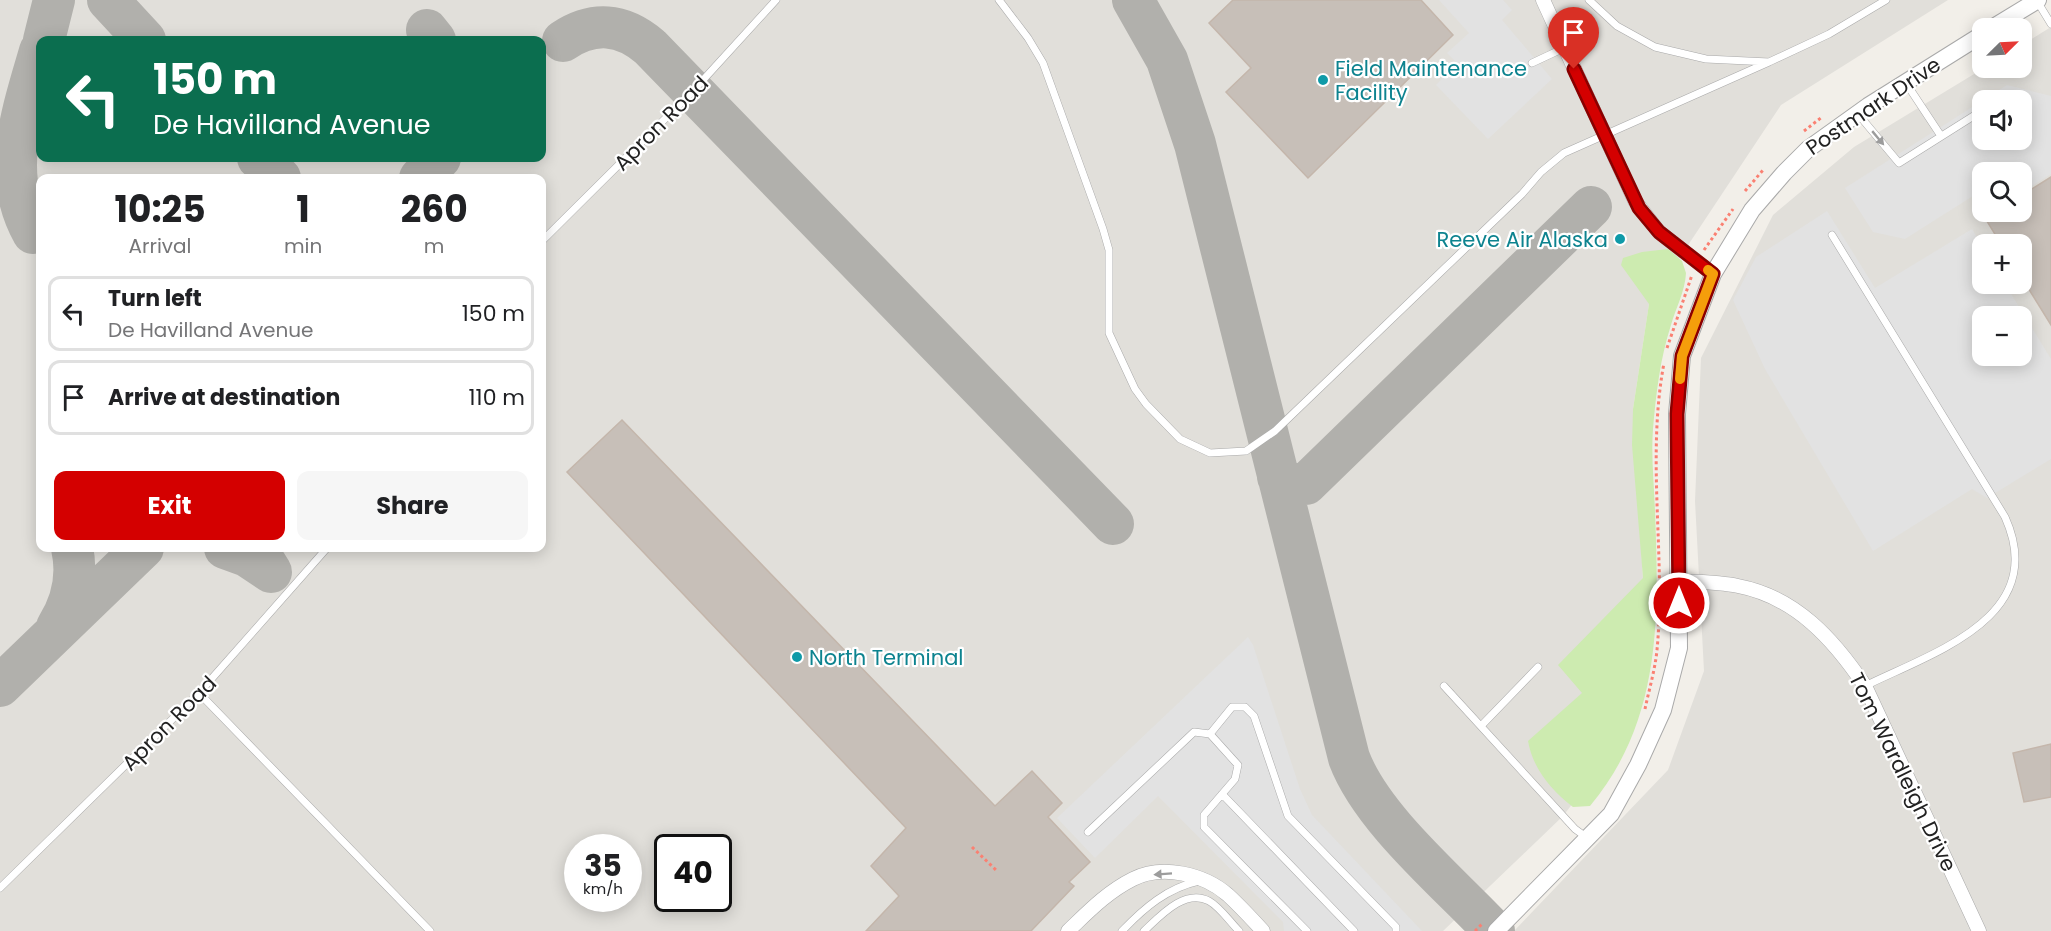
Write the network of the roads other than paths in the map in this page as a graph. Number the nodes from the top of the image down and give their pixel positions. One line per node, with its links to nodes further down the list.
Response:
1 (776, 0): 19 (lane, Apron Road)
2 (999, 0): 16 (lane)
3 (1543, 0): 10 (street)
4 (1589, 0): 11 (lane)
5 (1886, 0): 11 (lane)
6 (2037, 0): 7 (street); 8 (lane)
7 (2008, 18)
8 (2051, 24)
9 (1972, 41): 13 (street, Postmark Drive)
10 (1564, 48): 12 (lane); 16 (street)
11 (1769, 62): 16 (lane)
12 (1532, 63)
13 (1905, 82): 14 (street, Postmark Drive); 17 (lane)
14 (1857, 113): 17 (lane, one-way to 17); 20 (street, Postmark Drive)
15 (1972, 117): 17 (lane)
16 (1603, 134): 20 (street)
17 (1941, 136)
18 (1832, 235): 25 (lane)
19 (546, 237)
20 (1713, 274): 22 (street, Postmark Drive)
21 (323, 552): 26 (lane, Apron Road)
22 (1678, 581): 25 (street, Tom Wardleigh Drive); 31 (street, Postmark Drive)
23 (1538, 667): 27 (lane)
24 (1444, 686): 27 (lane)
25 (1865, 686): 44 (street, Tom Wardleigh Drive)
26 (199, 693): 33 (lane, Apron Road); 36 (lane)
27 (1481, 726): 31 (lane)
28 (1210, 734): 29 (lane); 30 (lane); 43 (lane)
29 (1222, 794): 41 (lane); 42 (lane)
30 (1088, 832)
31 (1588, 838): 34 (street, Postmark Drive)
32 (1204, 879): 37 (street, one-way to 37); 38 (lane); 40 (street)
33 (0, 888)
34 (1491, 926)
35 (1146, 930): 39 (lane)
36 (430, 931)
37 (1068, 931)
38 (1122, 931)
39 (1239, 931)
40 (1263, 931)
41 (1307, 931)
42 (1354, 931)
43 (1395, 931)
44 (1979, 931)

